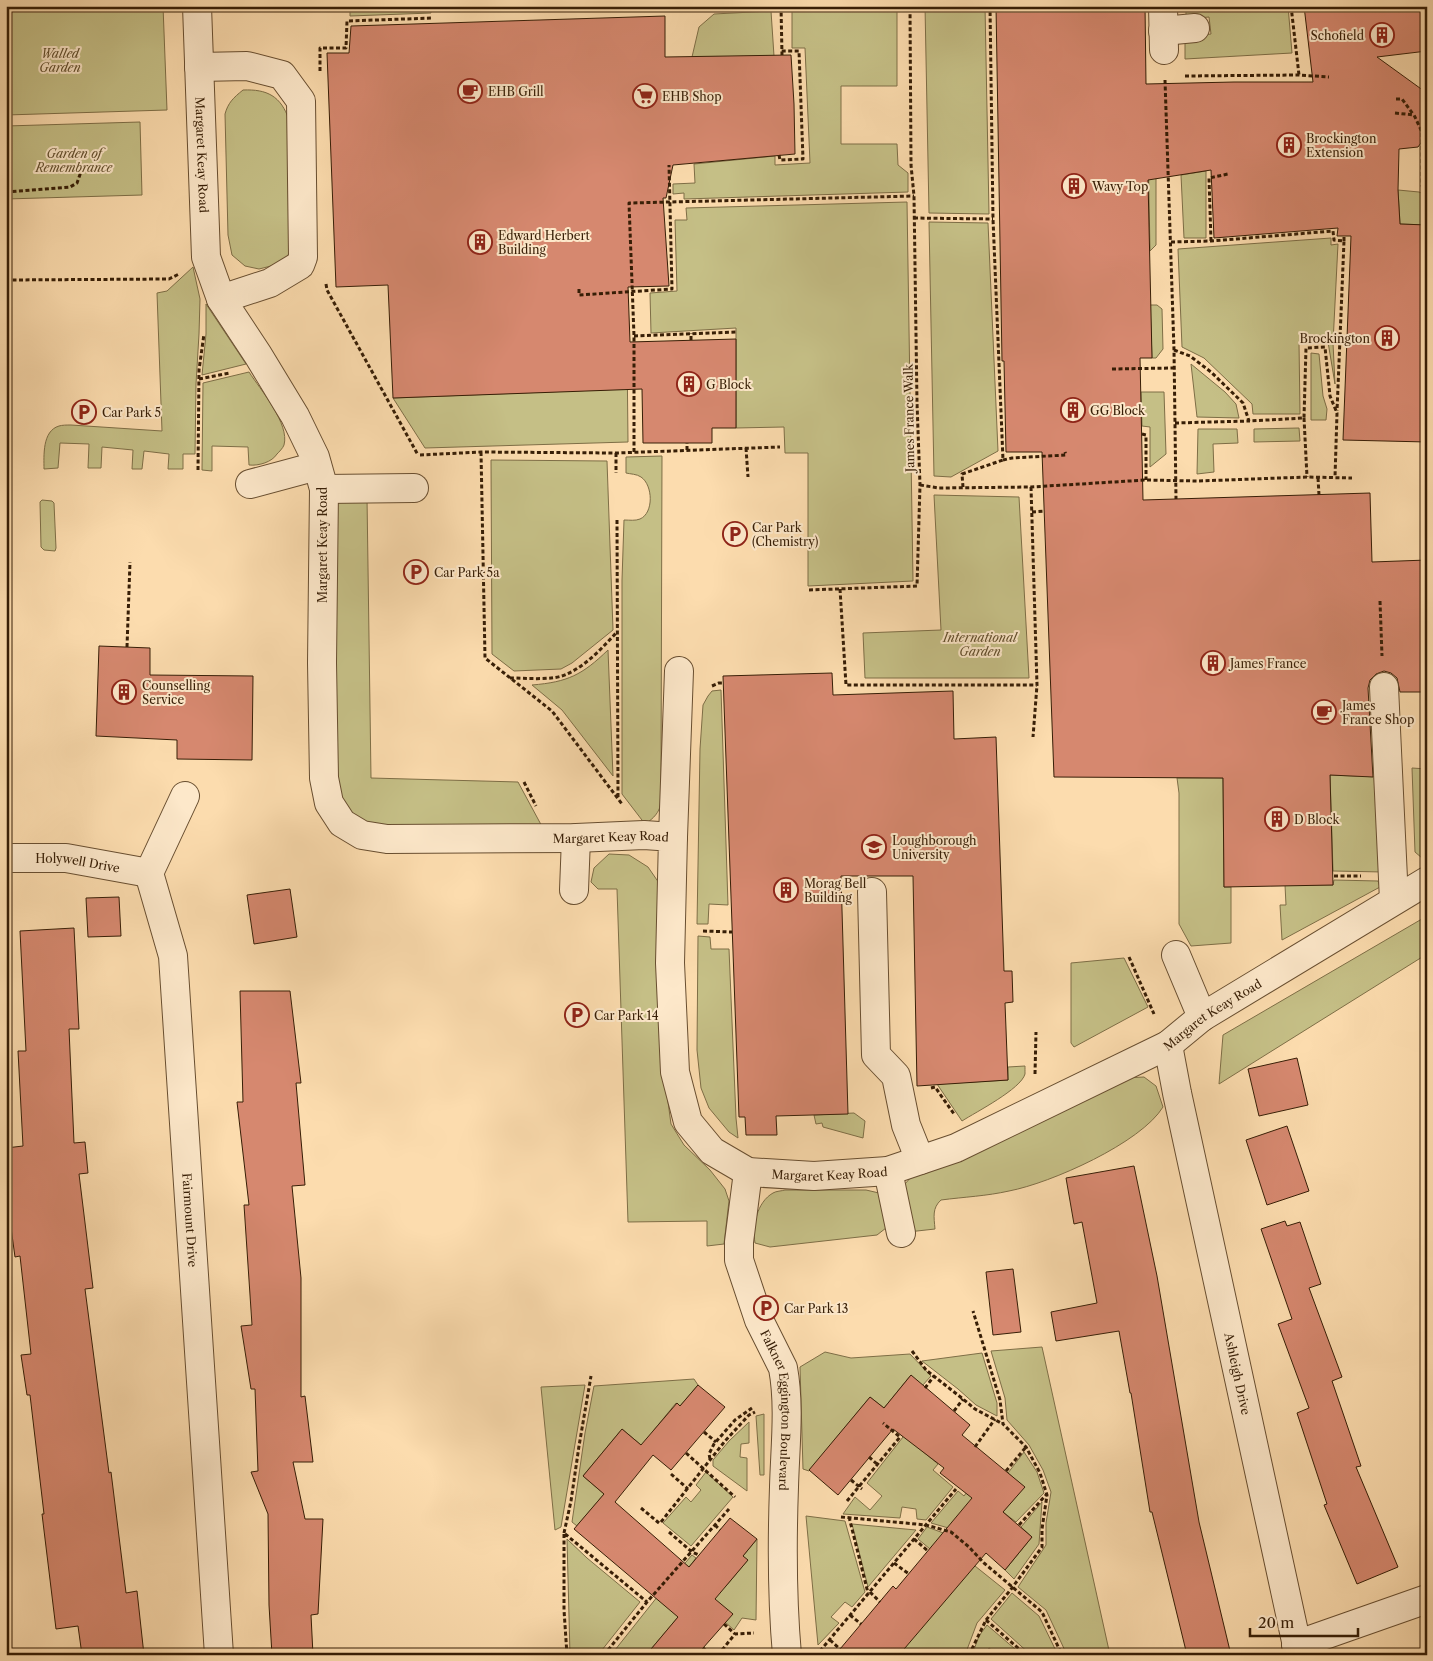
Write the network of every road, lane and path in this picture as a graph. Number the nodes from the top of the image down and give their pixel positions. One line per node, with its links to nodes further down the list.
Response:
1 (197, 6): 9 (street, Margaret Keay Road)
2 (781, 6): 16 (path)
3 (910, 6): 22 (path, James France Walk)
4 (990, 6): 25 (path)
5 (1291, 6): 10 (path)
6 (433, 18): 12 (path)
7 (1195, 28): 8 (street)
8 (1164, 41): 10 (path); 29 (path)
9 (199, 67): 35 (street, Margaret Keay Road); 35 (street)
10 (1300, 76): 11 (path)
11 (1329, 77)
12 (320, 78)
13 (1396, 99): 15 (path)
14 (1395, 113): 15 (path)
15 (1414, 115): 20 (path)
16 (779, 155)
17 (669, 165): 23 (path)
18 (82, 170): 21 (path)
19 (1228, 174): 27 (path)
20 (1427, 188)
21 (6, 192)
22 (914, 196): 23 (path); 24 (path, James France Walk)
23 (670, 202): 34 (path); 34 (path)
24 (914, 218): 25 (path); 69 (path, James France Walk)
25 (993, 219): 58 (path)
26 (1344, 236): 28 (path)
27 (1211, 241): 28 (path); 29 (path)
28 (1344, 241): 43 (path)
29 (1170, 242): 40 (path)
30 (182, 272): 31 (path)
31 (6, 280)
32 (326, 280): 56 (path)
33 (579, 289): 34 (path)
34 (633, 292): 38 (path)
35 (221, 299): 63 (street, Margaret Keay Road)
36 (736, 332): 37 (path)
37 (691, 333): 38 (path); 39 (path)
38 (634, 336): 53 (path)
39 (691, 340)
40 (1174, 350): 41 (path); 45 (path)
41 (1174, 368): 42 (path); 46 (path)
42 (1112, 369)
43 (1337, 414): 44 (path); 62 (path)
44 (1304, 418): 45 (path); 61 (path)
45 (1249, 421): 46 (path)
46 (1175, 423): 67 (path)
47 (1142, 434): 66 (path)
48 (688, 443): 51 (path)
49 (780, 446): 50 (path)
50 (746, 448): 51 (path); 60 (path)
51 (687, 450): 53 (path)
52 (481, 452): 55 (path); 56 (path); 85 (path)
53 (634, 452): 55 (path)
54 (1065, 452): 58 (path)
55 (616, 453): 59 (path)
56 (418, 455): 57 (path)
57 (409, 456)
58 (1002, 460): 70 (path)
59 (616, 472)
60 (748, 477)
61 (1307, 477): 64 (path, James France Walk); 67 (path, James France Walk)
62 (1335, 477): 64 (path, James France Walk); 65 (path, James France Walk)
63 (321, 478): 68 (street); 72 (street); 93 (street, Margaret Keay Road)
64 (1318, 478): 73 (path)
65 (1352, 478)
66 (1146, 480): 67 (path, James France Walk); 71 (path, James France Walk)
67 (1176, 480): 74 (path)
68 (250, 484)
69 (920, 485): 70 (path, James France Walk); 79 (path)
70 (963, 487): 71 (path, James France Walk)
71 (1031, 487): 76 (path)
72 (414, 488)
73 (1320, 495)
74 (1176, 499)
75 (1045, 510): 76 (path)
76 (1032, 512): 86 (path)
77 (617, 520): 82 (path)
78 (130, 562): 83 (path)
79 (840, 589): 80 (path); 86 (path)
80 (809, 590)
81 (1380, 601): 87 (path)
82 (618, 632): 85 (path); 90 (path)
83 (127, 647)
84 (679, 670): 92 (street)
85 (509, 678): 90 (path)
86 (1036, 684): 88 (path)
87 (1384, 687): 99 (street)
88 (1032, 737)
89 (185, 796): 95 (street)
90 (618, 798): 91 (path)
91 (644, 835): 92 (street, Margaret Keay Road); 93 (street, Margaret Keay Road)
92 (673, 837): 113 (street, Margaret Keay Road)
93 (576, 838): 97 (street)
94 (6, 858): 95 (street, Holywell Drive)
95 (149, 873): 176 (street, Fairmount Drive)
96 (1427, 881): 99 (street, Margaret Keay Road)
97 (574, 890)
98 (872, 892): 111 (street)
99 (1394, 900): 105 (street, Margaret Keay Road)
100 (712, 931): 101 (path)
101 (732, 932)
102 (1176, 955): 105 (street)
103 (1129, 958): 104 (path)
104 (1154, 1014)
105 (1202, 1017): 107 (street, Margaret Keay Road)
106 (1036, 1032): 108 (path)
107 (1168, 1045): 111 (street, Margaret Keay Road); 175 (street, Ashleigh Drive)
108 (1035, 1082)
109 (928, 1088): 110 (path)
110 (956, 1116)
111 (920, 1160): 112 (street, Margaret Keay Road)
112 (888, 1171): 113 (street, Margaret Keay Road); 114 (street)
113 (748, 1172): 122 (street, Falkner Eggington Boulevard)
114 (901, 1233)
115 (973, 1311): 126 (path)
116 (912, 1351): 118 (path)
117 (591, 1376): 154 (path)
118 (934, 1376): 119 (path); 120 (path)
119 (925, 1388)
120 (963, 1400): 123 (path); 124 (path)
121 (752, 1408): 128 (path)
122 (786, 1408): 133 (path); 172 (street, Falkner Eggington Boulevard)
123 (954, 1411)
124 (994, 1419): 126 (path); 129 (path)
125 (883, 1423): 134 (path)
126 (1003, 1424): 130 (path)
127 (704, 1432): 128 (path)
128 (716, 1442): 133 (path)
129 (975, 1446)
130 (1026, 1447): 136 (path); 142 (path)
131 (686, 1453): 135 (path)
132 (869, 1457): 134 (path)
133 (710, 1460): 135 (path)
134 (877, 1464): 139 (path)
135 (704, 1468): 140 (path); 143 (path)
136 (1006, 1471)
137 (671, 1474): 140 (path)
138 (851, 1480): 139 (path)
139 (861, 1488): 144 (path)
140 (688, 1489): 145 (path)
141 (956, 1489): 150 (path)
142 (1046, 1494): 151 (path); 161 (path)
143 (736, 1497)
144 (847, 1501)
145 (641, 1508)
146 (729, 1509): 149 (path)
147 (841, 1516): 148 (path)
148 (849, 1517): 150 (path); 162 (path)
149 (715, 1525): 152 (path); 157 (path)
150 (926, 1525): 155 (path); 161 (path)
151 (1018, 1525)
152 (720, 1530)
153 (669, 1532): 157 (path)
154 (564, 1533): 164 (path); 177 (path)
155 (914, 1539): 156 (path); 159 (path)
156 (928, 1551)
157 (692, 1552): 158 (path); 164 (path)
158 (698, 1555)
159 (894, 1563): 160 (path); 162 (path)
160 (908, 1574)
161 (1012, 1588): 167 (path); 184 (path)
162 (869, 1593): 165 (path); 166 (path)
163 (1427, 1599): 175 (street)
164 (647, 1602): 178 (path)
165 (880, 1602)
166 (850, 1615): 169 (path); 171 (path)
167 (986, 1620): 182 (path); 183 (path)
168 (724, 1624): 170 (path)
169 (861, 1624)
170 (734, 1634): 172 (path); 180 (path)
171 (830, 1640): 174 (path); 181 (path)
172 (786, 1643)
173 (703, 1648): 179 (path)
174 (840, 1649)
175 (1297, 1650)
176 (219, 1655)
177 (567, 1655)
178 (604, 1655)
179 (711, 1655)
180 (718, 1655)
181 (817, 1655)
182 (968, 1655)
183 (1026, 1655)
184 (1062, 1655)

